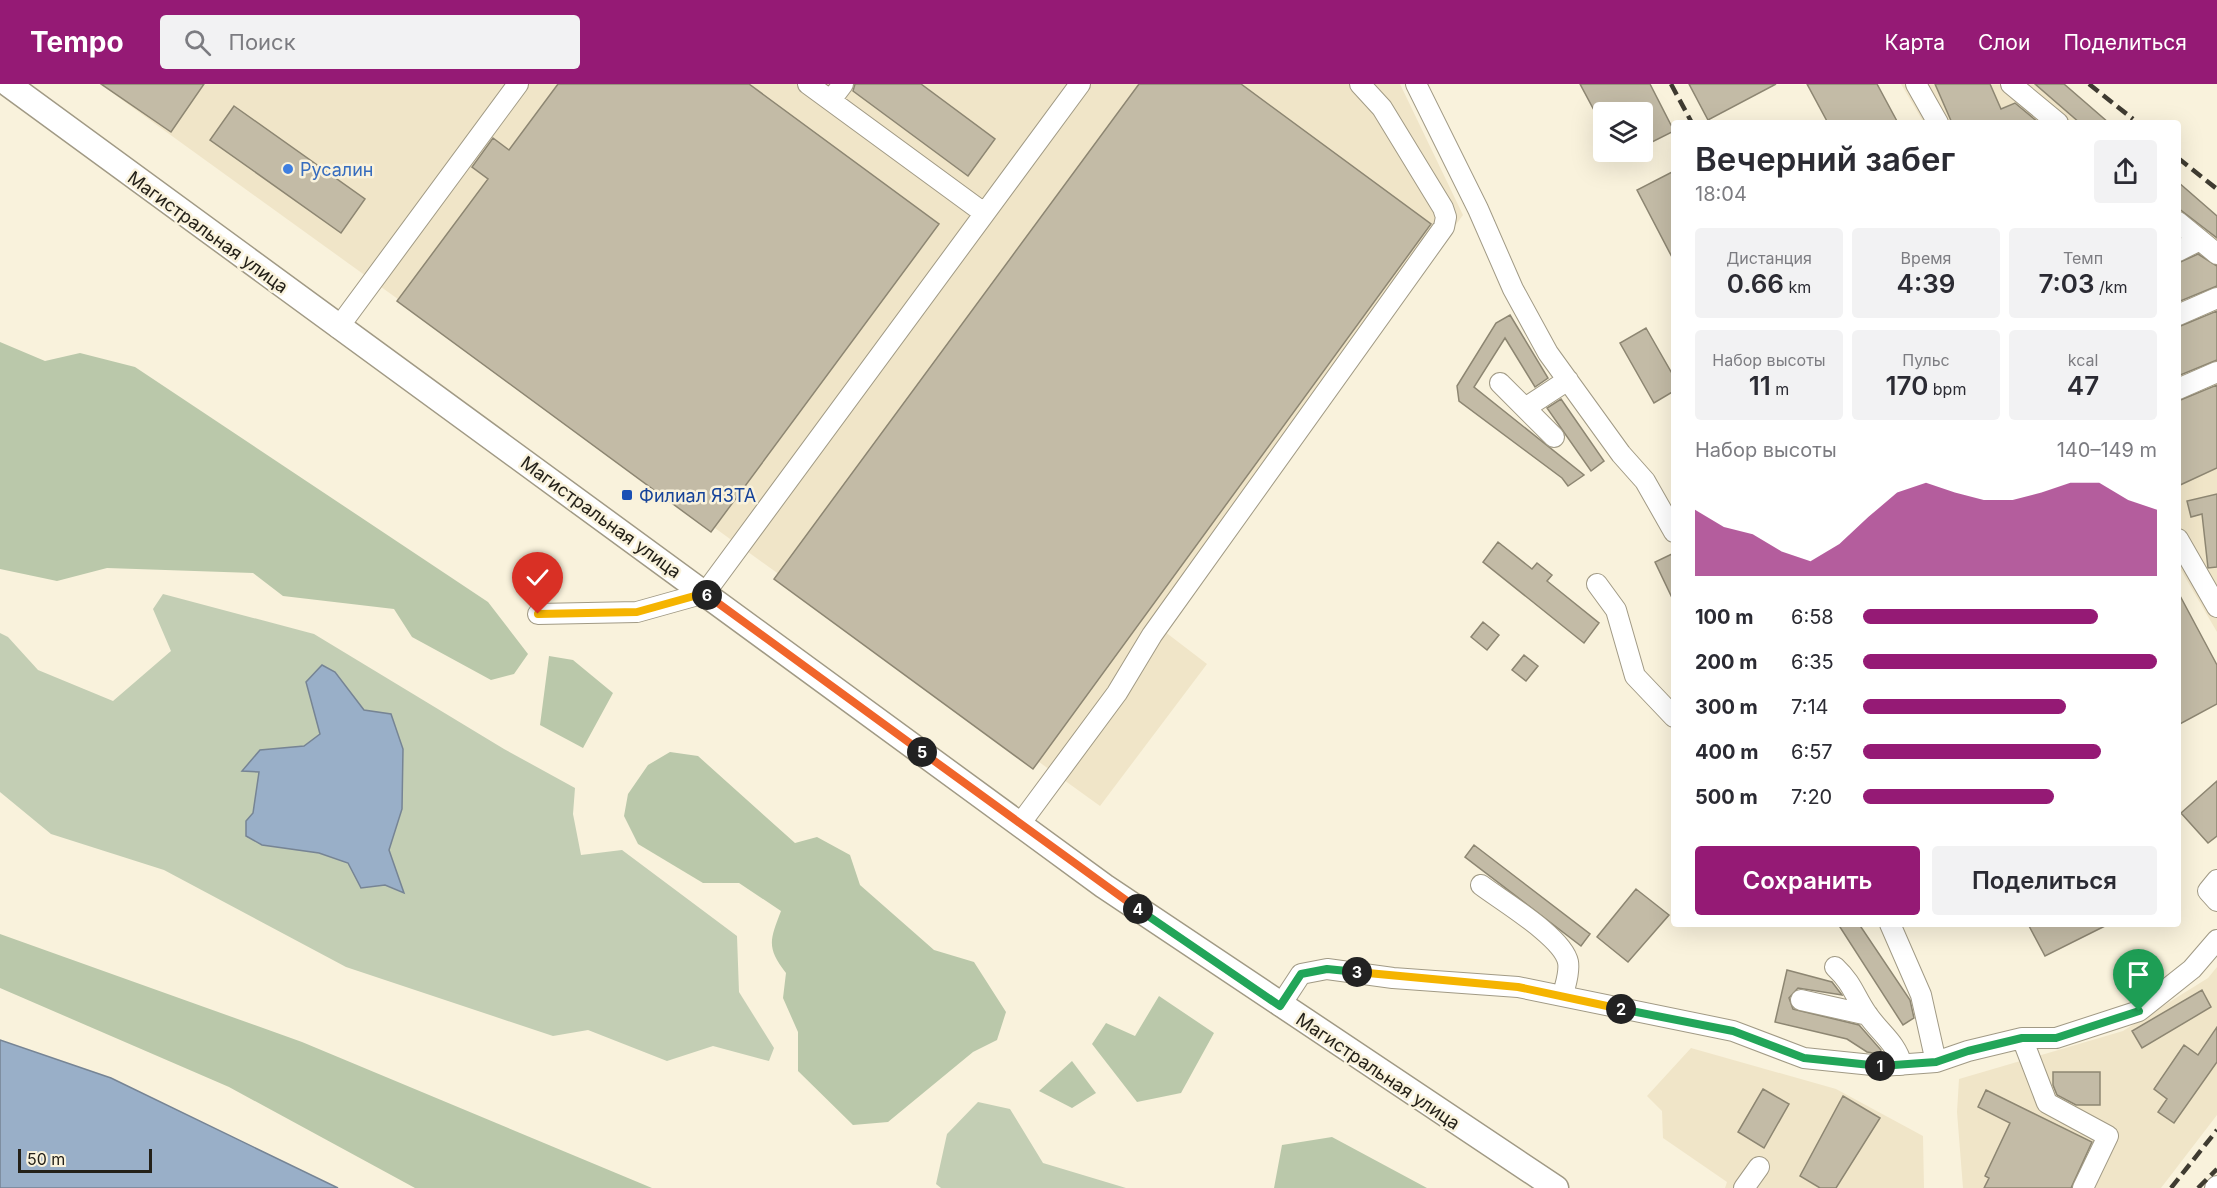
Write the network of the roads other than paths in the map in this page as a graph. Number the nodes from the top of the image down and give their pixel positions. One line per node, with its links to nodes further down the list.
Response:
1 (8, 84): 20 (main road, Магистральная улица)
2 (518, 84): 20 (lane)
3 (808, 84): 10 (lane)
4 (843, 84): 10 (lane)
5 (1080, 84): 13 (lane)
6 (1360, 84): 34 (lane)
7 (1416, 84): 22 (lane)
8 (1916, 84): 11 (lane)
9 (2011, 84): 12 (lane)
10 (831, 100): 13 (lane)
11 (1936, 120)
12 (2054, 120)
13 (984, 213): 30 (lane)
14 (2181, 224): 15 (lane)
15 (2200, 240): 16 (lane); 17 (lane)
16 (2181, 250)
17 (2217, 254)
18 (2217, 298): 19 (lane)
19 (2181, 314)
20 (339, 328): 30 (main road, Магистральная улица)
21 (2217, 372): 24 (lane)
22 (1568, 381): 25 (lane); 27 (lane)
23 (1500, 383): 25 (lane)
24 (2181, 388)
25 (1525, 408): 26 (lane)
26 (1554, 437)
27 (1671, 527)
28 (2181, 544): 31 (lane)
29 (1598, 584): 33 (lane)
30 (705, 593): 32 (lane); 34 (main road, Магистральная улица)
31 (2217, 607)
32 (538, 614)
33 (1671, 714)
34 (1020, 824): 43 (main road, Магистральная улица)
35 (2217, 880): 37 (lane)
36 (1481, 885): 41 (lane)
37 (2217, 901)
38 (1891, 927): 46 (lane)
39 (2217, 940): 45 (lane)
40 (1835, 967): 44 (lane)
41 (1563, 995): 43 (lane); 47 (lane)
42 (1801, 1000): 44 (lane)
43 (1280, 1006): 49 (main road, Магистральная улица)
44 (1868, 1015): 47 (lane)
45 (2022, 1038): 46 (lane); 51 (lane)
46 (1936, 1062): 47 (lane)
47 (1902, 1065)
48 (1759, 1167): 50 (lane)
49 (1556, 1188)
50 (1744, 1188)
51 (2084, 1188)

